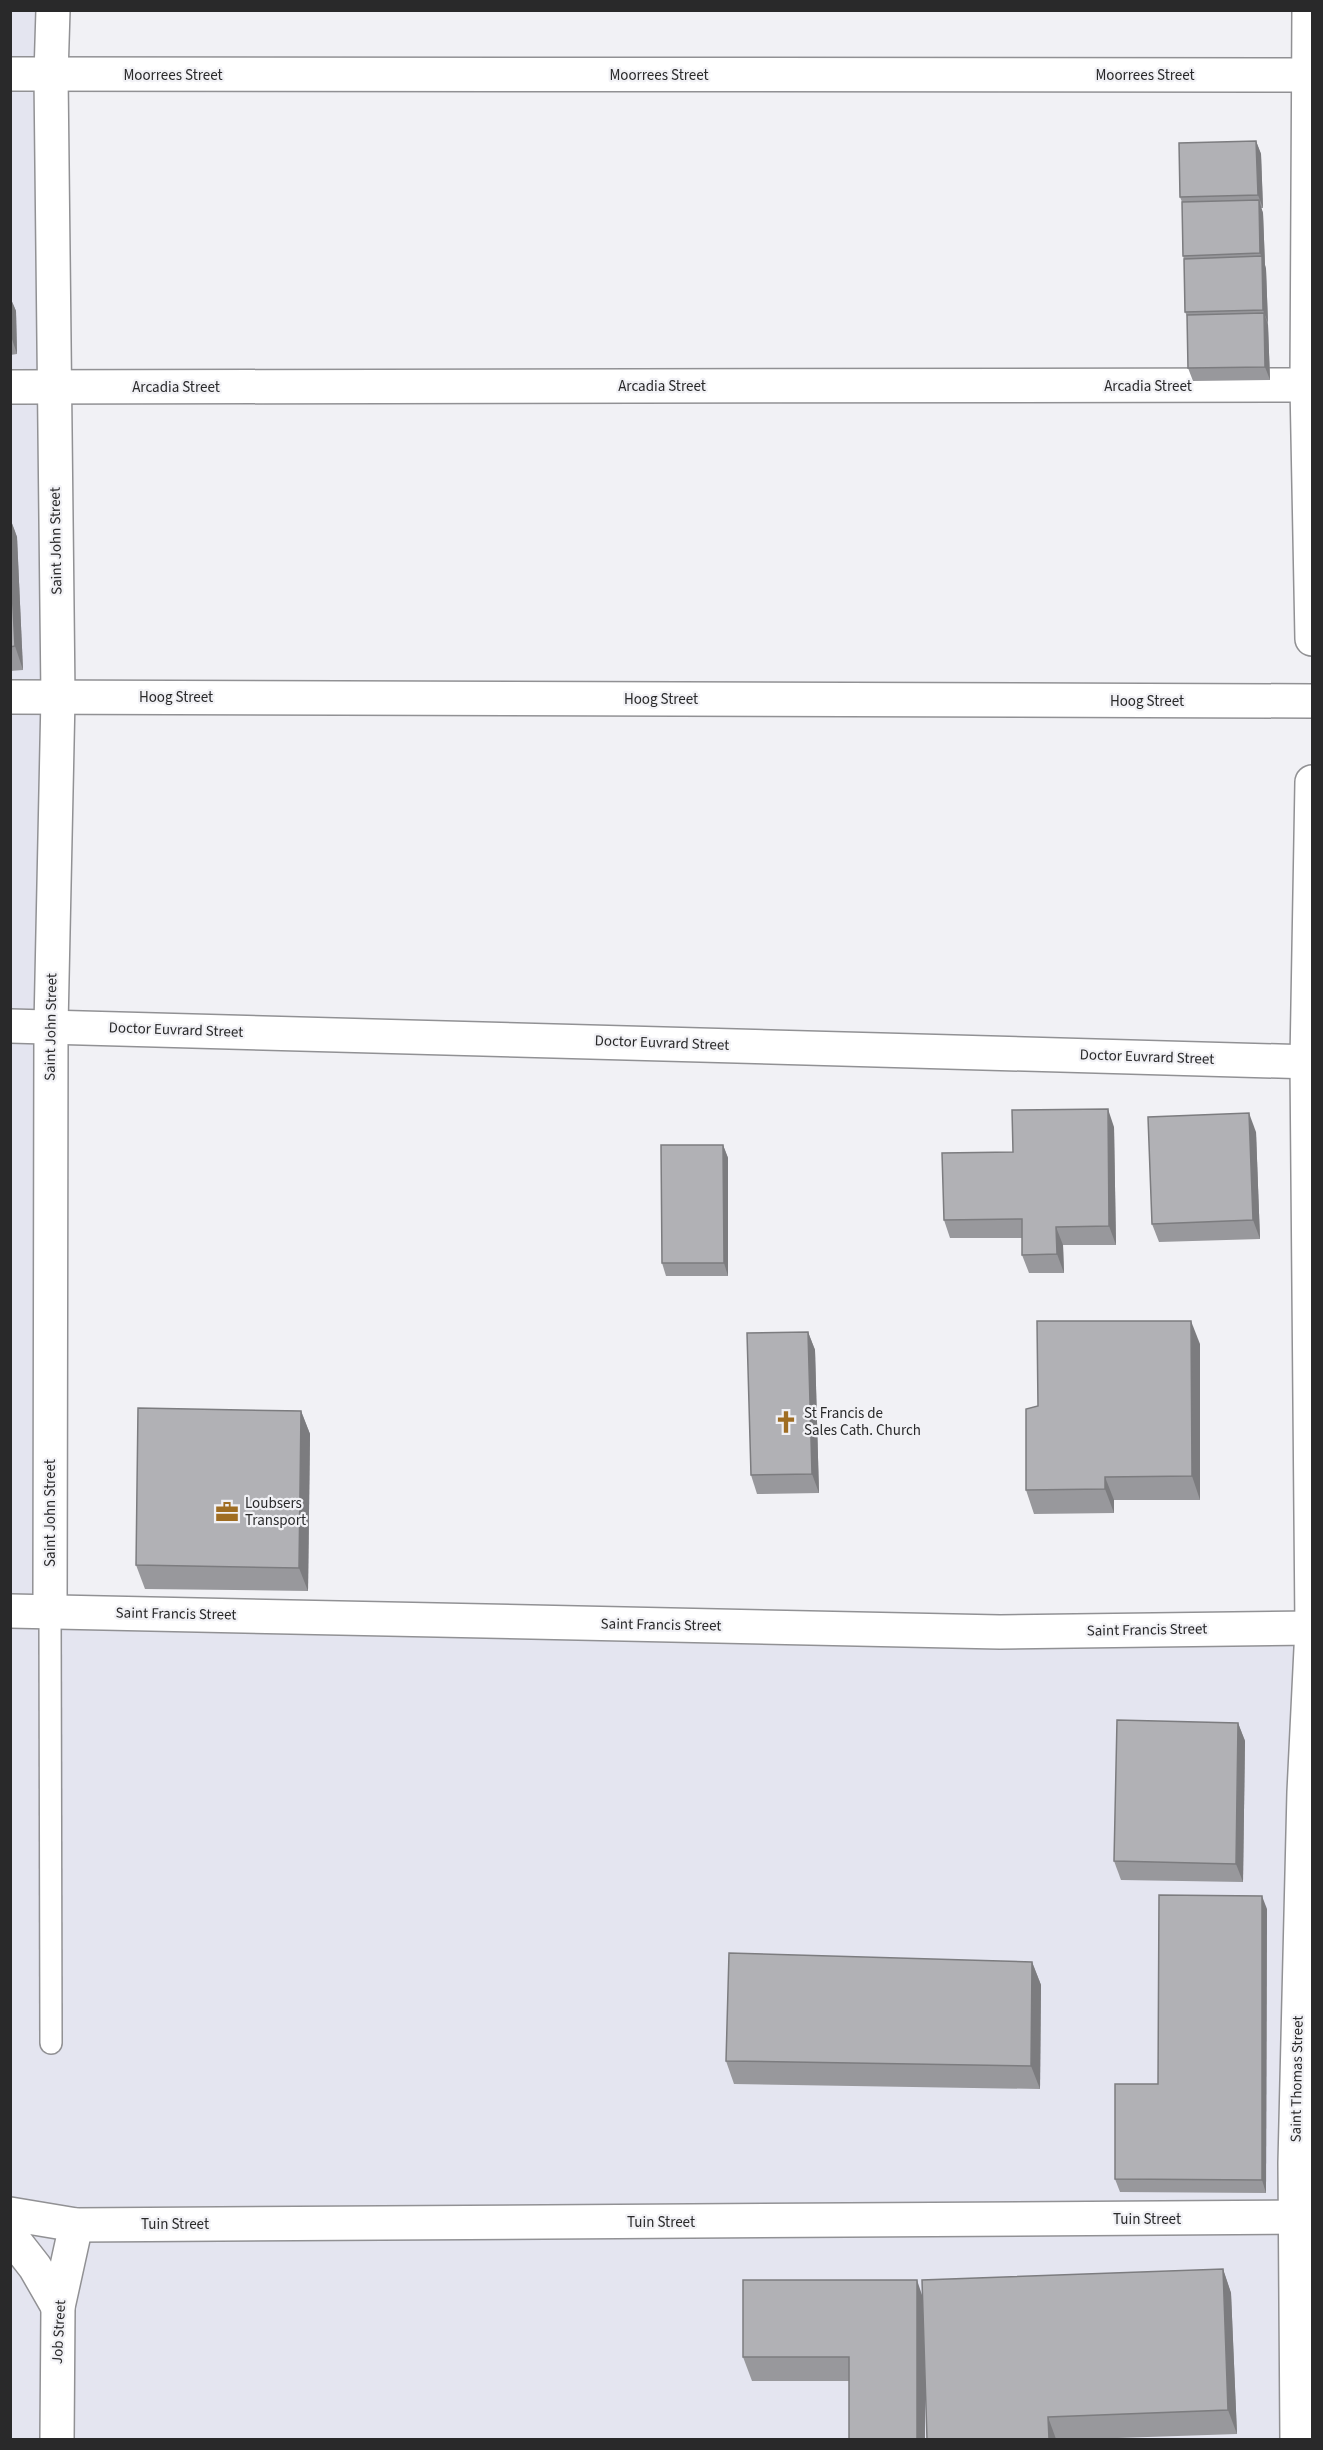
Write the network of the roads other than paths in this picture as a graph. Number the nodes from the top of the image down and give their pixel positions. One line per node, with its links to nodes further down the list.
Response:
1 (53, 10): 4 (street, Saint John Street)
2 (1310, 22): 5 (street)
3 (10, 74): 4 (street, Moorrees Street)
4 (51, 75): 5 (street, Moorrees Street); 8 (street, Saint John Street)
5 (1308, 75): 6 (street)
6 (1310, 385): 8 (street, Arcadia Street); 9 (street)
7 (10, 387): 8 (street, Arcadia Street)
8 (54, 387): 11 (street, Saint John Street)
9 (1312, 639)
10 (10, 697): 11 (street, Hoog Street)
11 (58, 697): 12 (street, Hoog Street); 15 (street, Saint John Street)
12 (1312, 702)
13 (1312, 782): 16 (street, Saint Thomas Street)
14 (10, 1026): 15 (street, Doctor Euvrard Street)
15 (51, 1026): 16 (street, Doctor Euvrard Street); 18 (street, Saint John Street)
16 (1310, 1062): 19 (street, Saint Thomas Street)
17 (10, 1611): 18 (street, Saint Francis Street)
18 (50, 1612): 19 (street, Saint Francis Street); 20 (lane, Saint John Street)
19 (1312, 1628): 22 (street, Saint Thomas Street)
20 (51, 2043)
21 (10, 2214): 23 (street, Tuin Street)
22 (1304, 2218): 23 (street, Tuin Street); 27 (street, Saint Thomas Street)
23 (76, 2225): 25 (street, Job Street)
24 (10, 2235): 25 (street)
25 (58, 2307): 26 (street, Job Street)
26 (57, 2439)
27 (1297, 2439)

